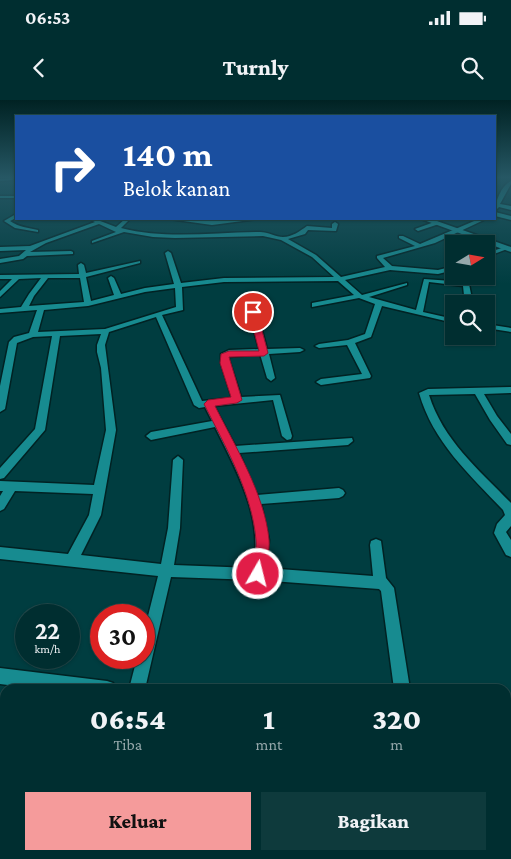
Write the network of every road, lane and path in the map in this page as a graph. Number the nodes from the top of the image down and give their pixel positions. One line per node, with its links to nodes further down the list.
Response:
1 (496, 214): 3 (street)
2 (15, 217): 10 (street)
3 (511, 218)
4 (93, 220): 12 (street)
5 (127, 220): 16 (street)
6 (182, 220): 7 (street)
7 (246, 220): 21 (street)
8 (430, 220): 15 (street); 19 (street)
9 (481, 220): 19 (street)
10 (7, 221): 11 (street); 18 (street)
11 (0, 223)
12 (98, 223): 16 (street); 29 (street)
13 (335, 224): 24 (street)
14 (149, 227): 20 (street)
15 (418, 229)
16 (116, 230): 17 (street)
17 (124, 230): 20 (street); 25 (street)
18 (36, 231)
19 (459, 231): 27 (street); 28 (street)
20 (141, 232): 22 (street)
21 (263, 234): 22 (street); 24 (street)
22 (172, 236): 26 (street)
23 (402, 237): 27 (street)
24 (283, 239): 45 (street)
25 (94, 242)
26 (168, 244)
27 (420, 246): 38 (street)
28 (507, 246): 31 (street)
29 (31, 248): 30 (street); 34 (street)
30 (0, 249)
31 (495, 251)
32 (71, 253): 34 (street)
33 (168, 253): 47 (street)
34 (25, 254): 35 (street)
35 (0, 261)
36 (138, 262): 40 (street)
37 (81, 264): 40 (street)
38 (390, 268): 39 (street); 45 (street)
39 (445, 270)
40 (82, 276): 43 (street); 52 (street)
41 (0, 277): 42 (street)
42 (17, 277): 43 (street); 48 (street)
43 (46, 277): 56 (street)
44 (112, 278): 50 (street)
45 (340, 279): 47 (street); 51 (street)
46 (405, 284): 51 (street)
47 (178, 285): 50 (street); 60 (street)
48 (0, 295)
49 (468, 295): 59 (street)
50 (118, 296): 52 (street)
51 (361, 296): 53 (street); 54 (street)
52 (88, 304): 55 (street)
53 (379, 304): 59 (street); 67 (street)
54 (315, 305)
55 (41, 308): 56 (street); 65 (street)
56 (24, 309): 57 (street)
57 (0, 311)
58 (253, 312): 70 (street)
59 (419, 313): 61 (street)
60 (158, 314): 64 (street); 78 (street)
61 (445, 319)
62 (495, 327): 63 (street)
63 (511, 330)
64 (106, 331): 66 (street); 89 (street)
65 (33, 335): 66 (street); 71 (street)
66 (56, 335): 87 (street)
67 (350, 342): 68 (street); 74 (street)
68 (319, 346)
69 (300, 350): 70 (street)
70 (264, 353): 73 (street); 77 (street)
71 (11, 356): 72 (street); 79 (street)
72 (0, 358)
73 (271, 378)
74 (321, 382)
75 (511, 390): 76 (street)
76 (478, 391): 84 (street); 93 (street)
77 (237, 400): 78 (street); 82 (street)
78 (208, 404): 80 (street)
79 (0, 409)
80 (218, 423): 81 (street); 85 (street)
81 (151, 436)
82 (287, 436)
83 (348, 441): 85 (street)
84 (511, 441)
85 (232, 450): 91 (street)
86 (178, 460): 98 (street)
87 (0, 475)
88 (6, 486): 89 (street); 92 (street)
89 (99, 490): 97 (street)
90 (339, 493): 91 (street)
91 (254, 500): 99 (street)
92 (0, 506)
93 (511, 514): 95 (street)
94 (376, 545): 100 (street)
95 (511, 551)
96 (0, 553): 97 (street)
97 (72, 560): 98 (street)
98 (166, 570): 99 (street); 103 (street)
99 (258, 574): 100 (street)
100 (380, 582): 104 (street)
101 (0, 676): 102 (street)
102 (66, 684)
103 (138, 684)
104 (401, 684)

